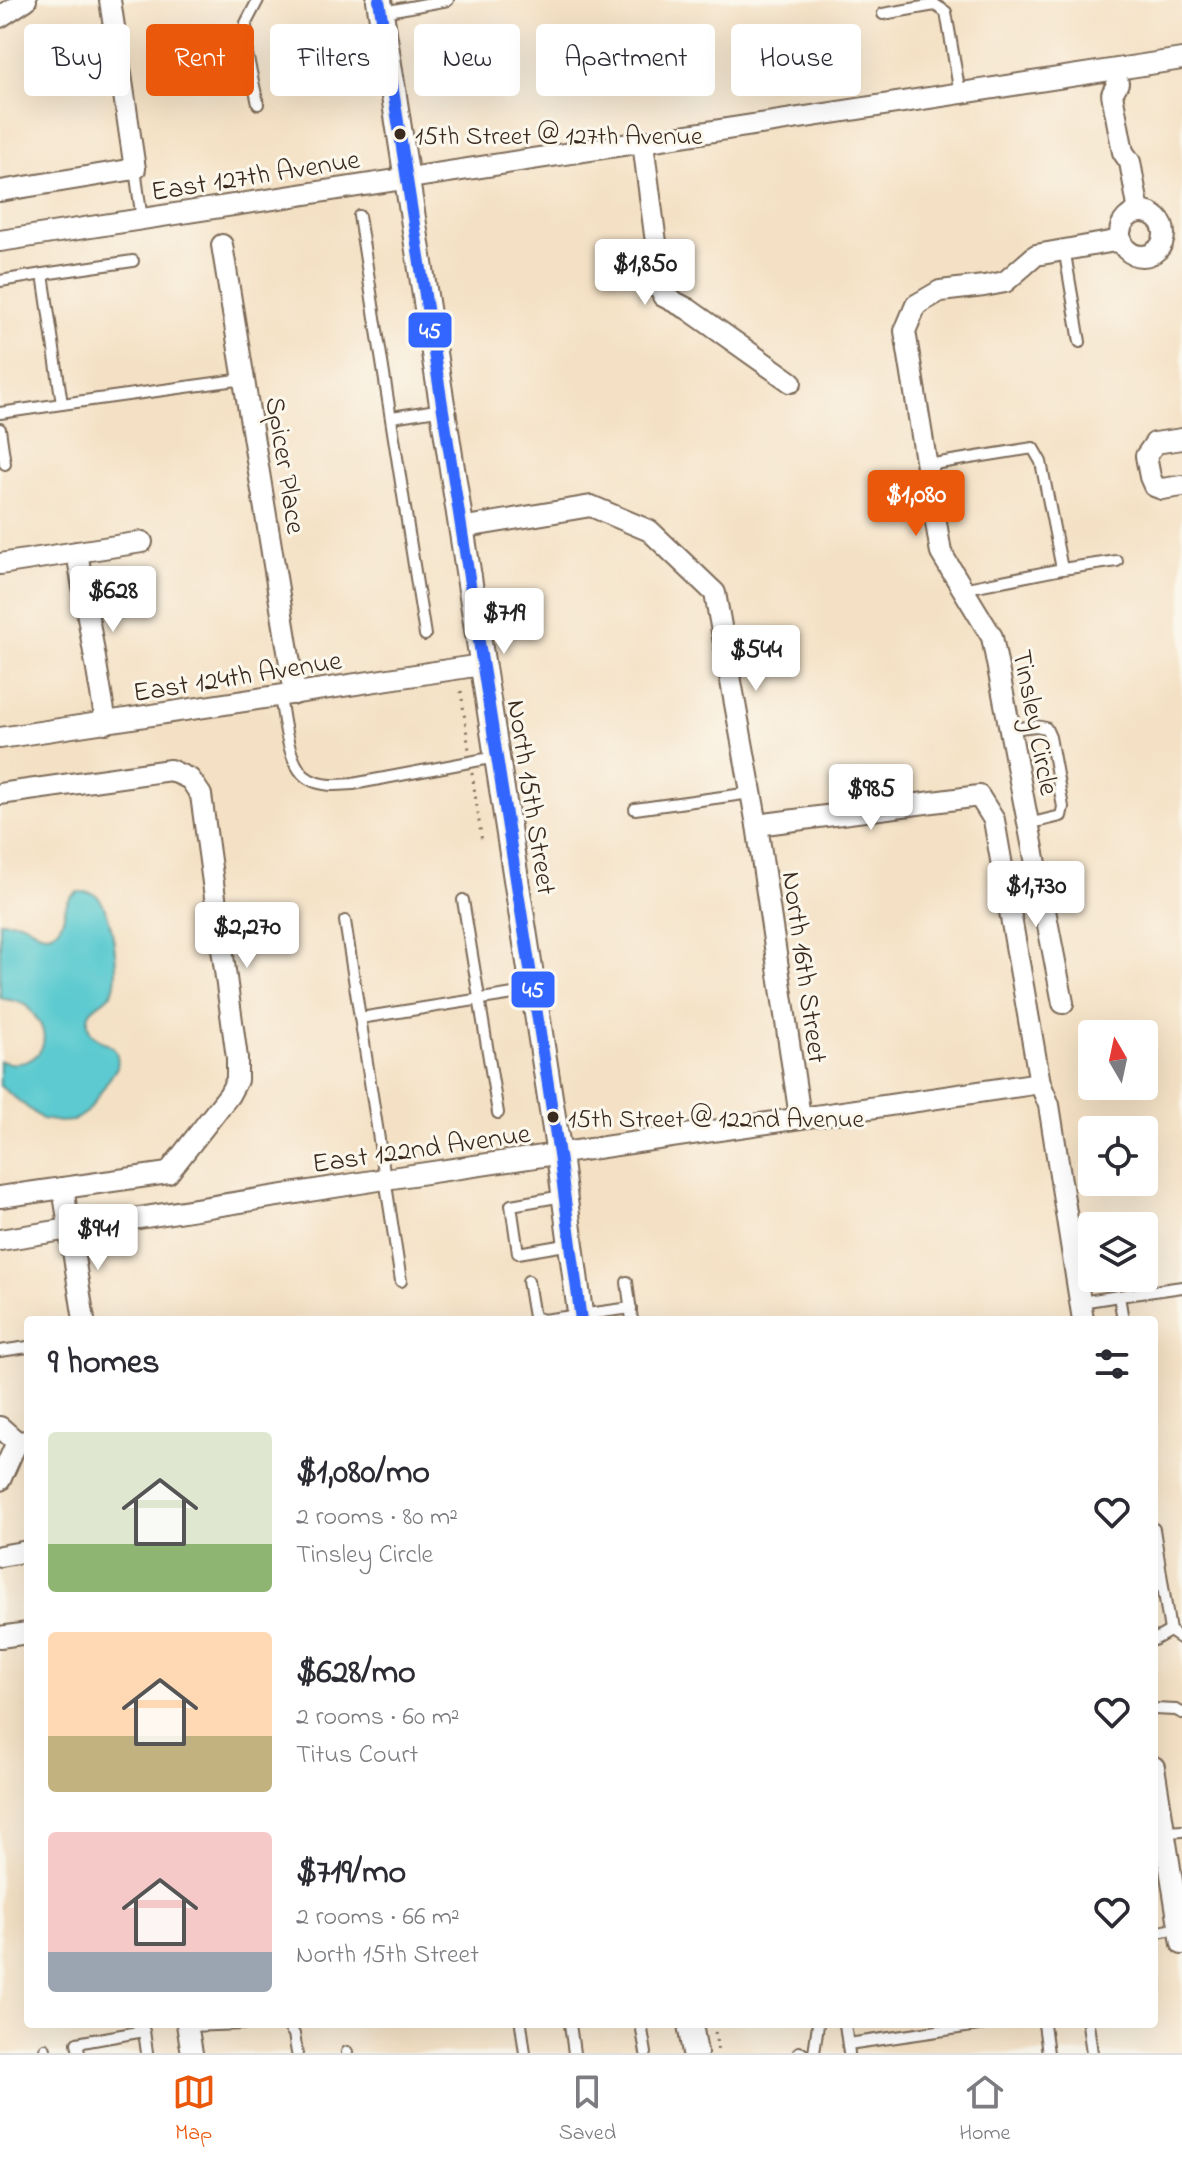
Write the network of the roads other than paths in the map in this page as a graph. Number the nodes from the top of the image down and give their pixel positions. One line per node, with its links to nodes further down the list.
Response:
1 (26, 0): 7 (street)
2 (110, 0): 13 (street)
3 (258, 0): 11 (lane)
4 (448, 0): 5 (lane)
5 (380, 6): 14 (street, North 15th Street)
6 (883, 14): 10 (lane)
7 (0, 17)
8 (1182, 59): 9 (street, East 127th Avenue)
9 (1116, 76): 10 (street, East 127th Avenue); 16 (street)
10 (960, 94): 12 (street, East 127th Avenue)
11 (258, 104)
12 (643, 143): 14 (street, East 127th Avenue); 27 (street)
13 (135, 169): 15 (street); 18 (lane)
14 (408, 178): 18 (street, East 127th Avenue); 32 (street, North 15th Street)
15 (0, 189)
16 (1139, 212): 19 (street); 19 (street, Tinsley Circle)
17 (359, 216): 34 (lane)
18 (142, 220): 20 (street, East 127th Avenue)
19 (1121, 240): 22 (street, Tinsley Circle)
20 (0, 241)
21 (222, 245): 29 (street, Spicer Place)
22 (1064, 248): 28 (lane); 38 (street, Tinsley Circle)
23 (133, 261): 24 (lane)
24 (43, 274): 26 (lane); 31 (lane)
25 (616, 275): 27 (lane)
26 (0, 281)
27 (663, 296): 30 (street)
28 (1080, 342)
29 (244, 379): 31 (lane); 49 (street, Spicer Place)
30 (791, 382)
31 (62, 404): 33 (lane)
32 (443, 409): 34 (lane); 40 (street, North 15th Street)
33 (0, 413)
34 (392, 417): 47 (lane)
35 (0, 429): 37 (lane)
36 (1182, 439): 39 (street)
37 (5, 464)
38 (927, 465): 45 (lane); 46 (street, Tinsley Circle)
39 (1182, 486)
40 (460, 528): 48 (street, North 15th Street); 54 (street, North 16th Street)
41 (142, 542): 42 (street)
42 (77, 552): 44 (street); 50 (street)
43 (1117, 561): 45 (lane)
44 (0, 564)
45 (1062, 569): 46 (lane)
46 (962, 589): 51 (street, Tinsley Circle)
47 (425, 635)
48 (481, 665): 49 (street, East 124th Avenue); 53 (street, North 15th Street)
49 (288, 696): 50 (street, East 124th Avenue); 53 (lane)
50 (106, 723): 52 (street, East 124th Avenue)
51 (1010, 729): 57 (street, Tinsley Circle); 57 (lane)
52 (0, 738)
53 (496, 757): 61 (street, North 15th Street)
54 (751, 793): 56 (lane); 58 (street, North 16th Street)
55 (0, 794): 70 (street)
56 (635, 809)
57 (1028, 824): 63 (street, Tinsley Circle)
58 (757, 825): 65 (street); 67 (street, North 16th Street)
59 (463, 900): 62 (lane)
60 (345, 921): 64 (lane)
61 (533, 991): 62 (lane); 68 (street, North 15th Street)
62 (479, 999): 64 (lane); 66 (lane)
63 (1063, 1003)
64 (360, 1018): 69 (lane)
65 (1040, 1083): 67 (street, East 122nd Avenue); 82 (street)
66 (498, 1113)
67 (800, 1117): 68 (street, East 122nd Avenue)
68 (559, 1155): 69 (street, East 122nd Avenue); 71 (street, North 15th Street)
69 (385, 1179): 73 (street, East 122nd Avenue); 76 (lane)
70 (63, 1188): 72 (street); 73 (street)
71 (565, 1196): 75 (street, North 15th Street); 75 (lane)
72 (0, 1197)
73 (69, 1231): 74 (street, East 122nd Avenue); 83 (street)
74 (0, 1240)
75 (571, 1244): 85 (street, North 15th Street)
76 (401, 1281)
77 (528, 1281): 84 (lane)
78 (627, 1282): 81 (lane)
79 (1182, 1287): 80 (lane)
80 (1119, 1296): 82 (lane); 88 (lane)
81 (631, 1308): 86 (lane); 87 (lane)
82 (1082, 1311)
83 (83, 1316)
84 (534, 1316)
85 (581, 1316)
86 (587, 1316)
87 (632, 1316)
88 (1122, 1316)
89 (24, 1348): 90 (lane)
90 (0, 1351)
91 (0, 1427): 92 (street)
92 (22, 1442): 93 (street)
93 (0, 1480)
94 (24, 1552): 95 (street)
95 (0, 1556)
96 (1158, 1562): 97 (lane)
97 (1170, 1631): 100 (lane); 101 (lane)
98 (24, 1634): 99 (street)
99 (0, 1637)
100 (1158, 1638)
101 (1182, 1639)
102 (1158, 1709): 103 (lane)
103 (1182, 1713)
104 (1158, 1787): 105 (street)
105 (1167, 1832): 106 (street)
106 (1176, 1873): 108 (street)
107 (1158, 1933): 108 (lane)
108 (1181, 1936)
109 (188, 2028): 123 (street)
110 (289, 2028): 124 (lane)
111 (522, 2028): 125 (lane)
112 (571, 2028): 126 (lane)
113 (642, 2028): 127 (lane)
114 (691, 2028): 128 (street)
115 (817, 2028): 129 (lane)
116 (846, 2028): 120 (lane)
117 (963, 2028): 120 (lane)
118 (1045, 2028): 130 (lane)
119 (1089, 2028): 131 (lane)
120 (849, 2048)
121 (79, 2053): 122 (lane)
122 (147, 2053)
123 (192, 2053)
124 (297, 2053)
125 (525, 2053)
126 (574, 2053)
127 (646, 2053)
128 (695, 2053)
129 (814, 2053)
130 (1048, 2053)
131 (1092, 2053)

